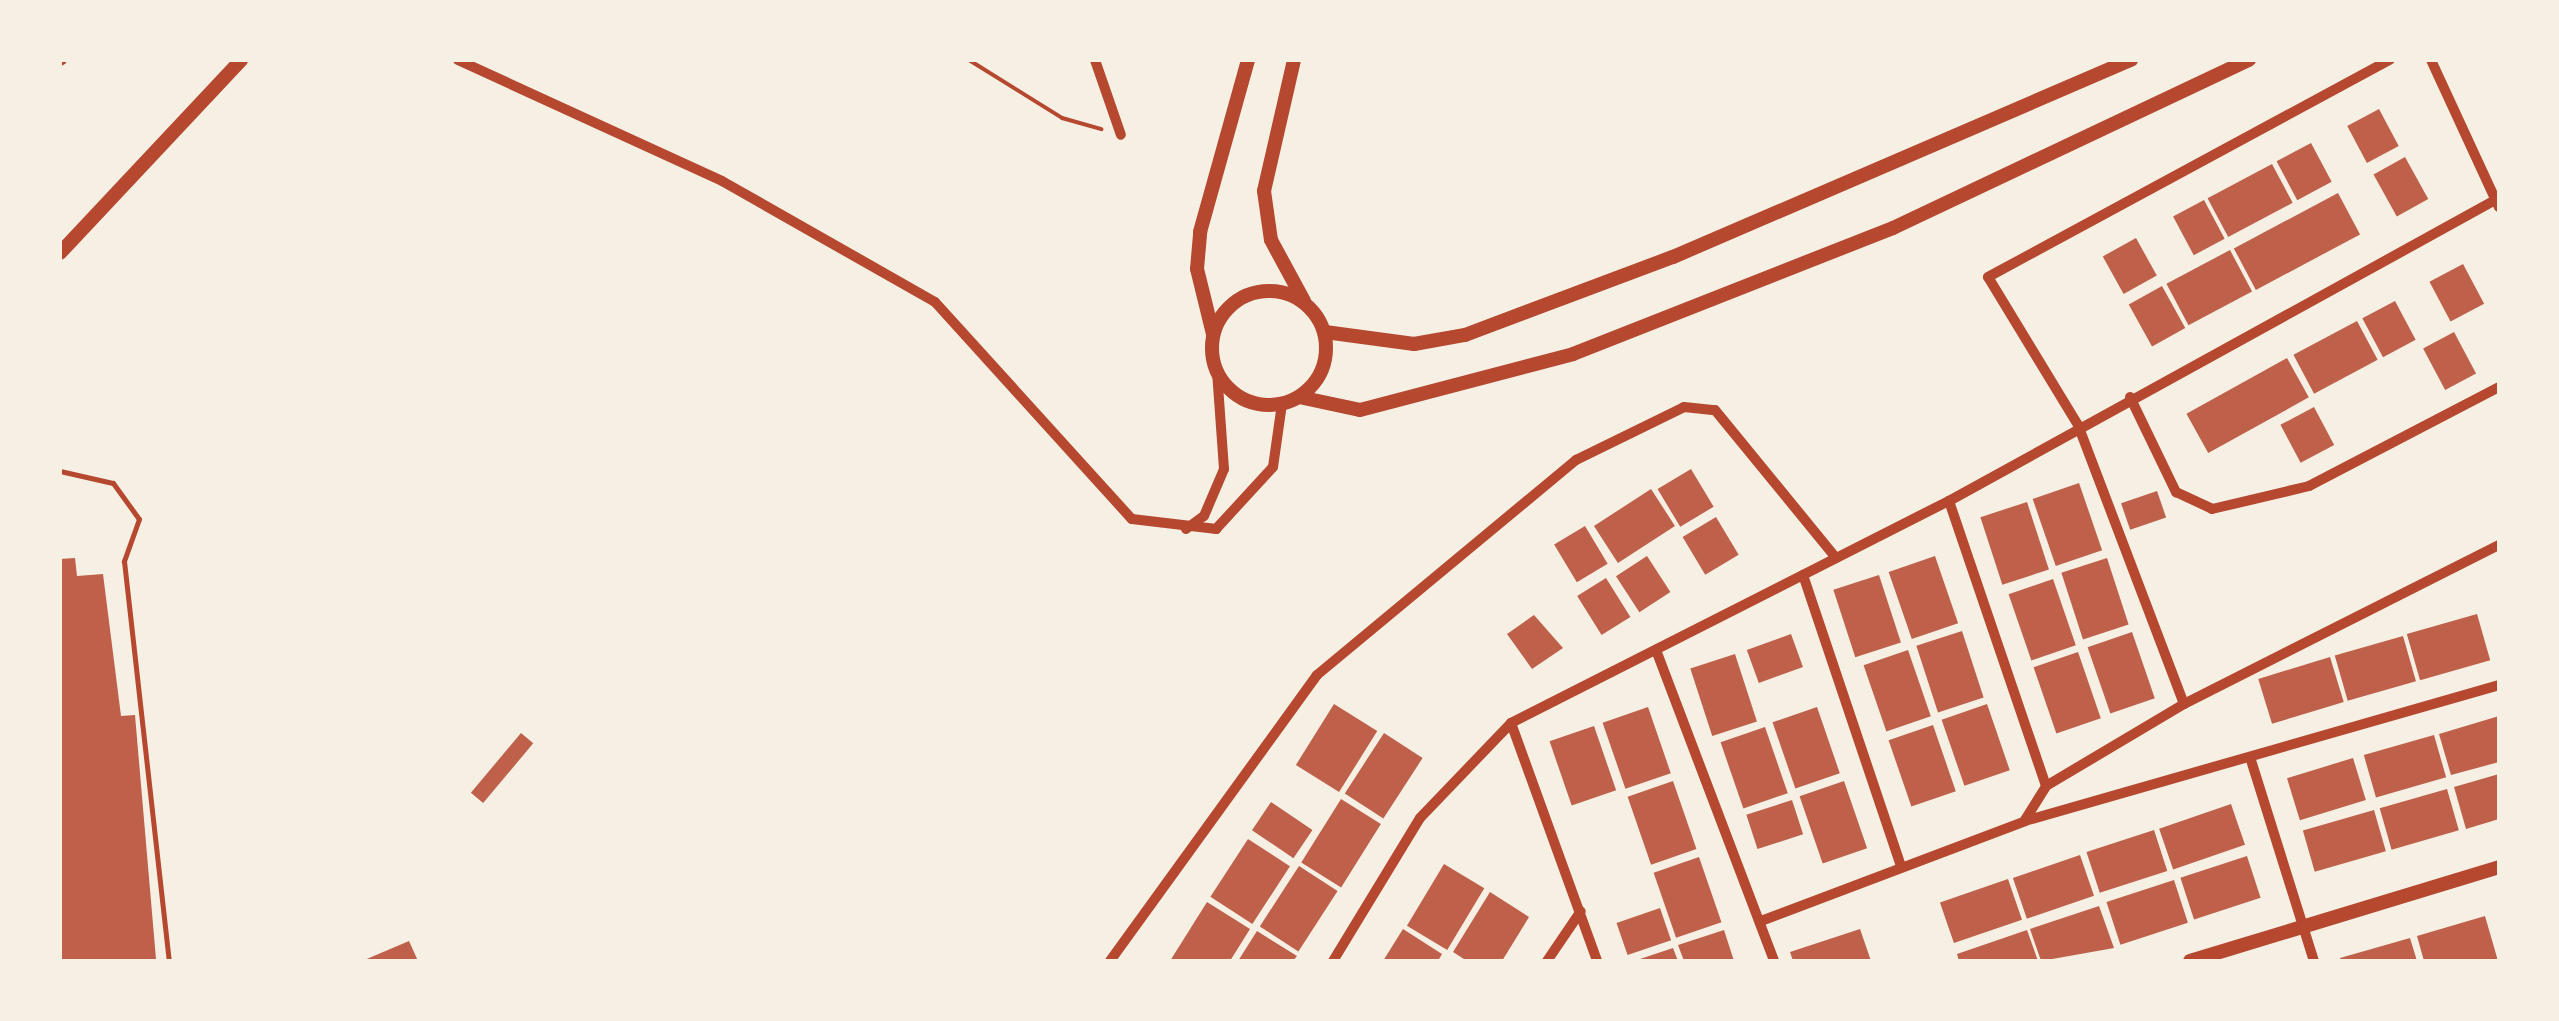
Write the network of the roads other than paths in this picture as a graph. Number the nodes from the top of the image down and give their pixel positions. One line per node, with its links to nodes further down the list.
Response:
1 (241, 60): 12 (street)
2 (458, 60): 24 (street)
3 (1096, 60): 10 (street)
4 (1248, 60): 15 (street)
5 (1294, 60): 13 (street)
6 (2131, 60): 14 (street)
7 (2248, 60): 18 (street)
8 (2390, 60): 21 (street)
9 (2431, 60): 11 (street)
10 (1121, 135)
11 (2498, 202): 19 (street)
12 (60, 253)
13 (1304, 302): 14 (street); 15 (street)
14 (1325, 332): 18 (street)
15 (1213, 334): 16 (street)
16 (1217, 372): 20 (street); 24 (street)
17 (2499, 387): 19 (street)
18 (1299, 397): 20 (street)
19 (2130, 397): 21 (street)
20 (1282, 404): 24 (street)
21 (2078, 425): 23 (street); 30 (street)
22 (60, 471): 41 (lane)
23 (1948, 500): 26 (street); 33 (street)
24 (1186, 529)
25 (2499, 545): 30 (street)
26 (1836, 558): 27 (street); 40 (street)
27 (1803, 575): 28 (street); 35 (street)
28 (1656, 650): 31 (street); 38 (street)
29 (2499, 685): 32 (street)
30 (2184, 704): 33 (street)
31 (1510, 723): 37 (street); 43 (street)
32 (2250, 757): 34 (street); 39 (street)
33 (2046, 786): 34 (street)
34 (2024, 821): 35 (street)
35 (1901, 866): 38 (street)
36 (2499, 867): 39 (street)
37 (1580, 912): 44 (street); 45 (street)
38 (1762, 921): 46 (street)
39 (2302, 924): 47 (street); 48 (street)
40 (1112, 958): 42 (street)
41 (169, 961)
42 (1126, 961)
43 (1333, 961)
44 (1547, 961)
45 (1597, 961)
46 (1774, 961)
47 (2190, 961)
48 (2314, 961)

